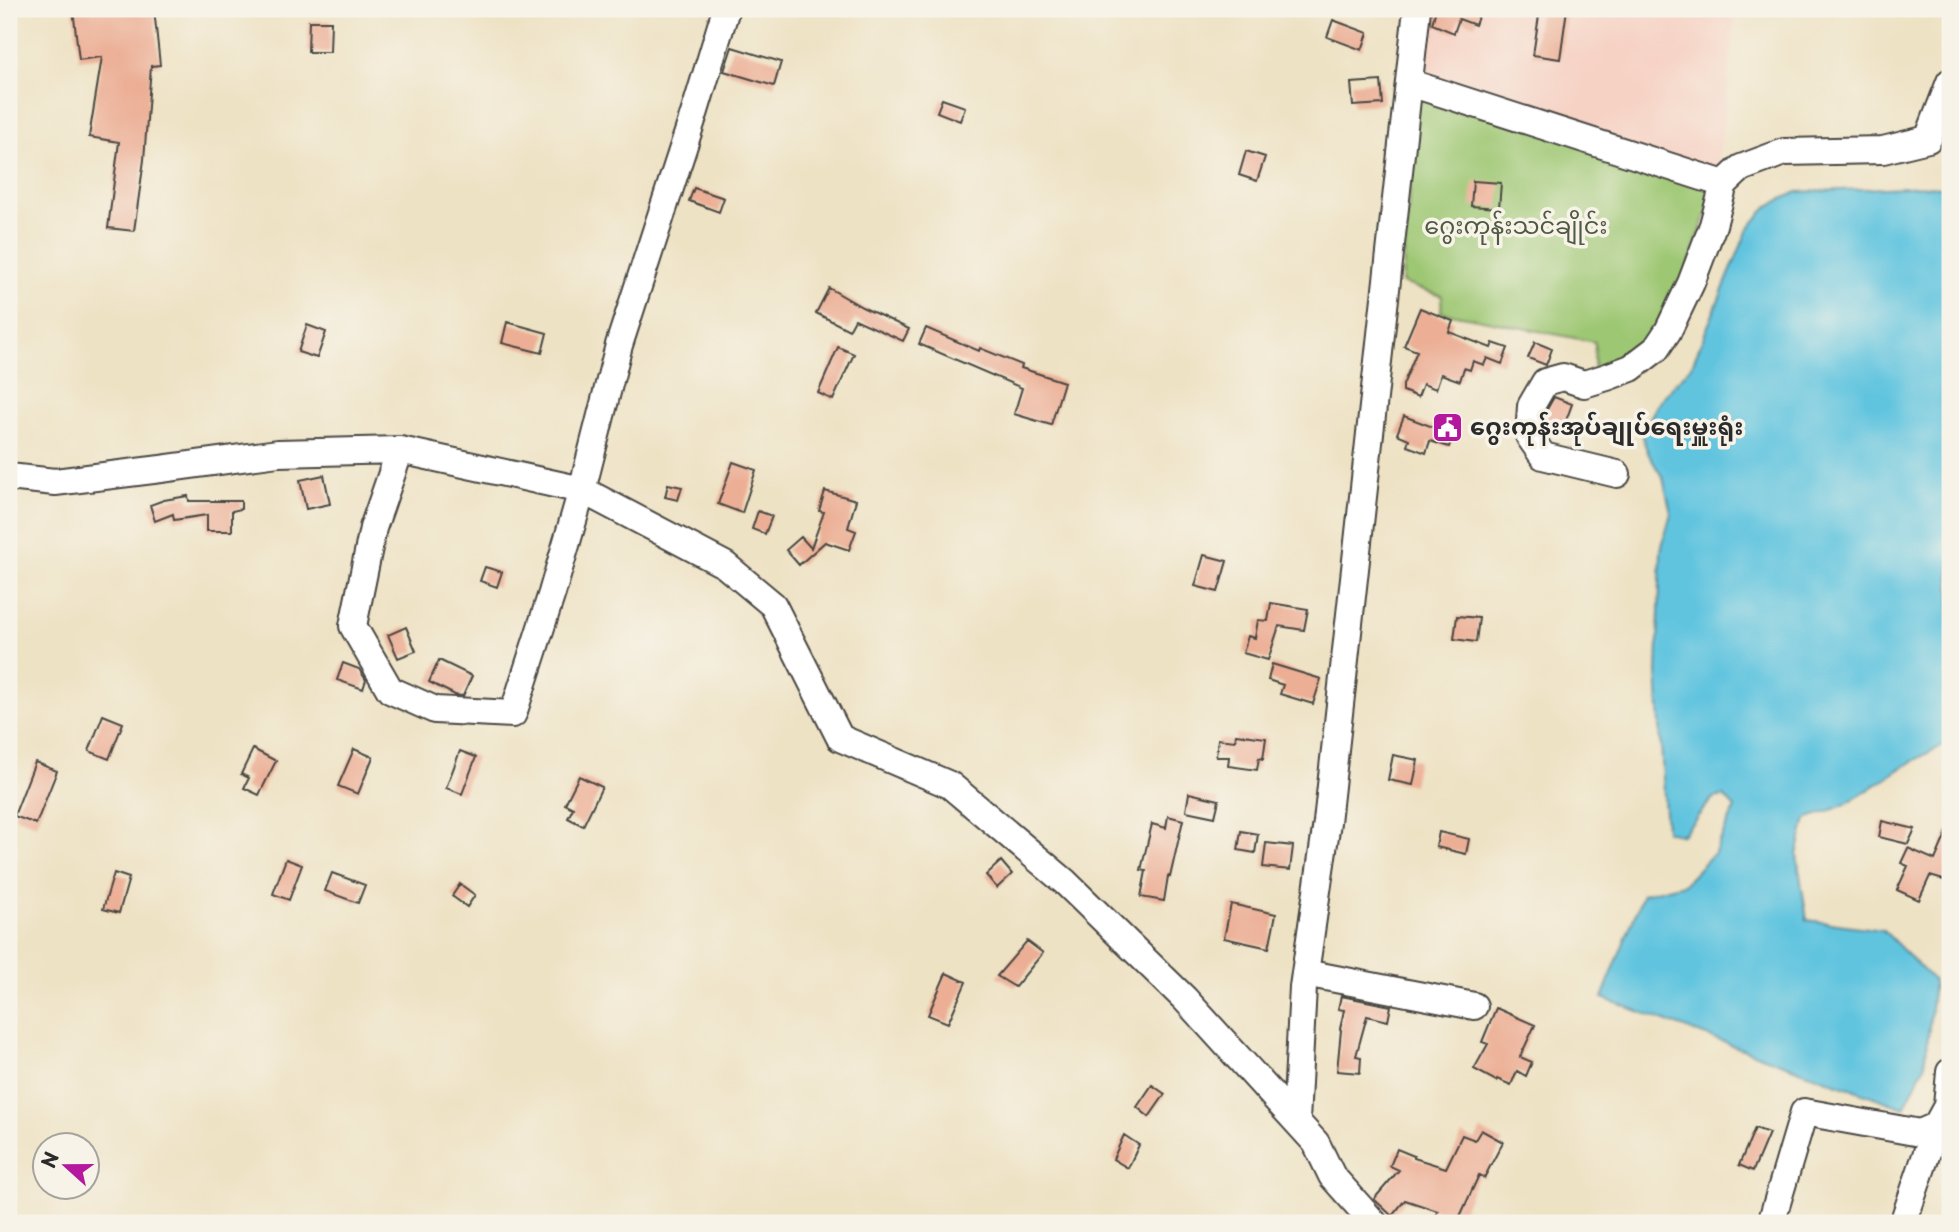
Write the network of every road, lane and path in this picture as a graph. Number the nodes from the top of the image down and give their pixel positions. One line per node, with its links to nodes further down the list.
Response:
1 (726, 9): 9 (street)
2 (1417, 9): 4 (street)
3 (1950, 82): 5 (street)
4 (1409, 83): 5 (street); 10 (street)
5 (1724, 184): 7 (street)
6 (400, 450): 8 (street); 9 (street); 9 (street)
7 (1617, 474)
8 (9, 477)
9 (582, 490): 13 (street)
10 (1305, 973): 11 (street); 13 (street)
11 (1474, 1006)
12 (1950, 1072): 14 (street)
13 (1296, 1121): 15 (street)
14 (1936, 1126): 16 (street); 17 (street)
15 (1374, 1223)
16 (1771, 1223)
17 (1903, 1223)

